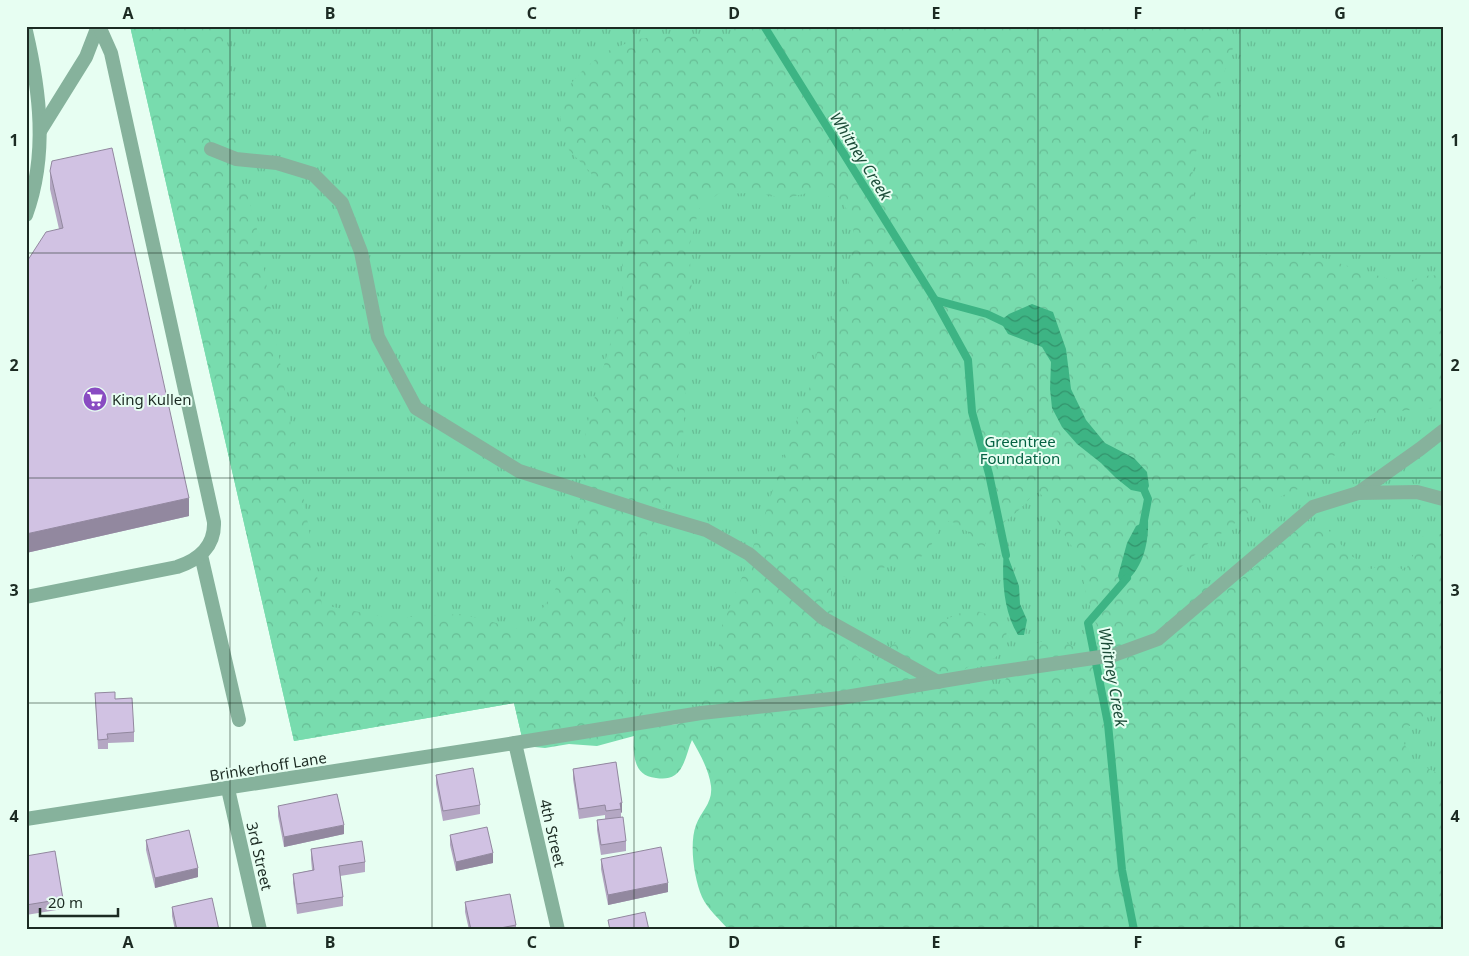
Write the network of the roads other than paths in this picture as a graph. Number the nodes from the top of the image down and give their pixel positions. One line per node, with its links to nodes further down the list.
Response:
1 (98, 26): 3 (street); 9 (street)
2 (26, 31): 3 (street)
3 (40, 131): 5 (street)
4 (211, 149): 11 (street)
5 (26, 215)
6 (1443, 431): 7 (street)
7 (1358, 493): 8 (street); 11 (street, Brinkerhoff Lane)
8 (1443, 498)
9 (201, 555): 10 (street); 12 (street)
10 (26, 597)
11 (938, 682): 13 (street, Brinkerhoff Lane)
12 (239, 720)
13 (515, 743): 14 (street, Brinkerhoff Lane); 17 (street, 4th Street)
14 (228, 789): 15 (street, Brinkerhoff Lane); 16 (street, 3rd Street)
15 (26, 819)
16 (260, 930)
17 (558, 930)

